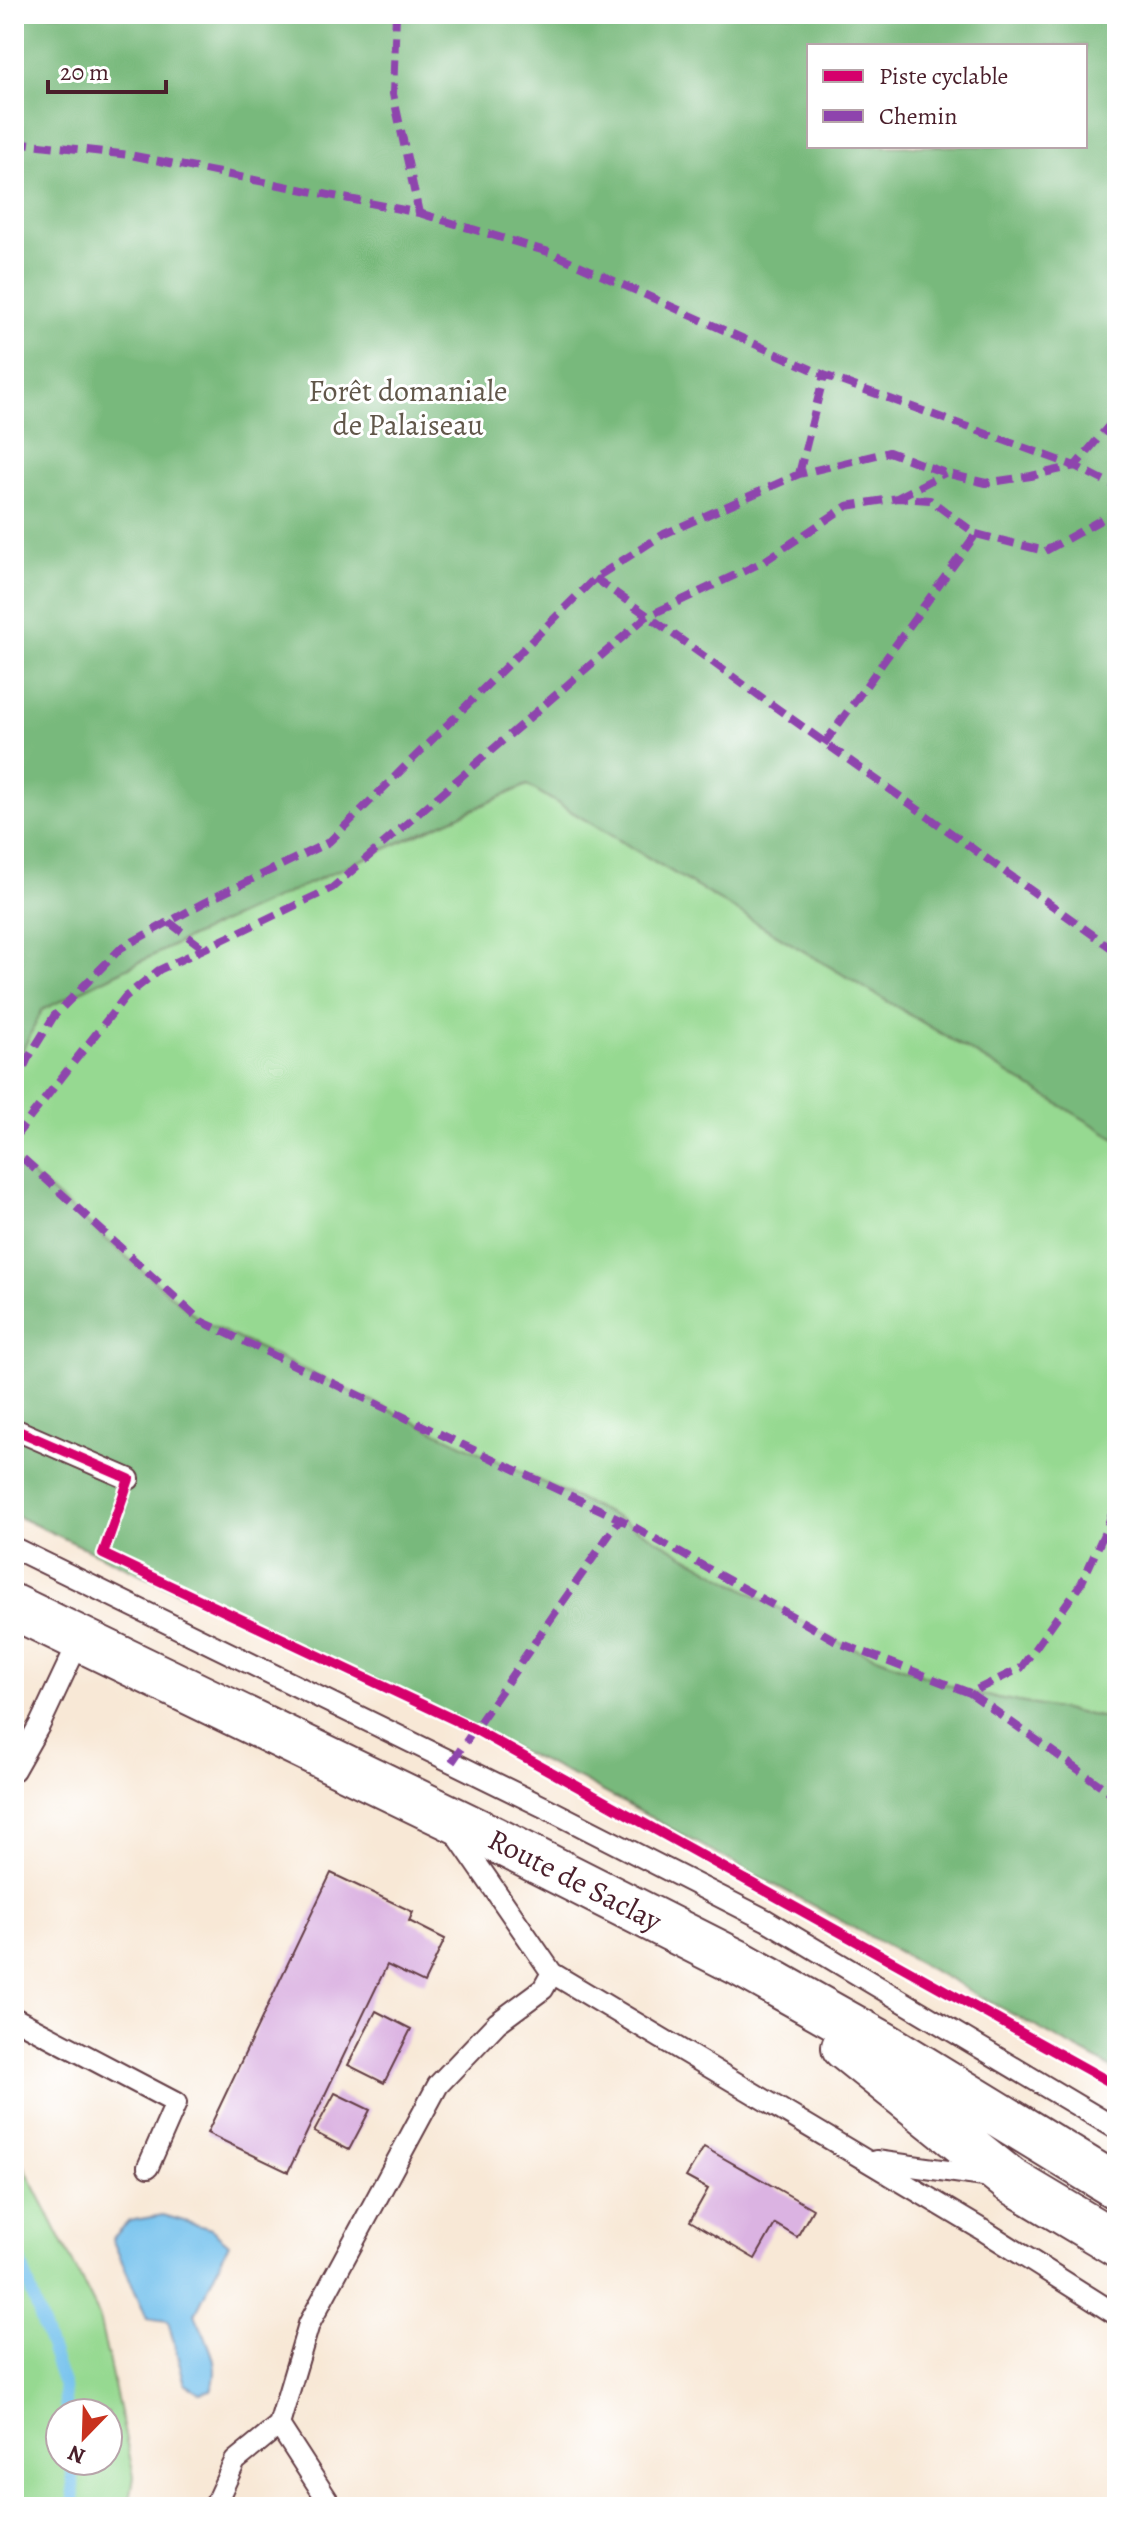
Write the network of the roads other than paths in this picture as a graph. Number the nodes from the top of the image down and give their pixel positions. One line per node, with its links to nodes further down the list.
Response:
1 (14, 1429): 2 (lane)
2 (129, 1479)
3 (14, 1548): 11 (lane)
4 (14, 1607): 5 (main road, Route de Saclay)
5 (80, 1639): 6 (lane); 7 (main road, Route de Saclay)
6 (14, 1770)
7 (442, 1814): 8 (main road, Route de Saclay); 9 (lane)
8 (739, 1963): 14 (main road); 15 (main road, Route de Saclay)
9 (552, 1973): 12 (lane); 18 (lane)
10 (14, 2018): 13 (lane)
11 (1117, 2129)
12 (865, 2159): 14 (lane); 17 (lane)
13 (148, 2167)
14 (1010, 2180): 16 (main road)
15 (1117, 2187)
16 (1117, 2244)
17 (1117, 2315)
18 (279, 2425): 19 (lane); 20 (lane)
19 (214, 2507)
20 (332, 2507)

